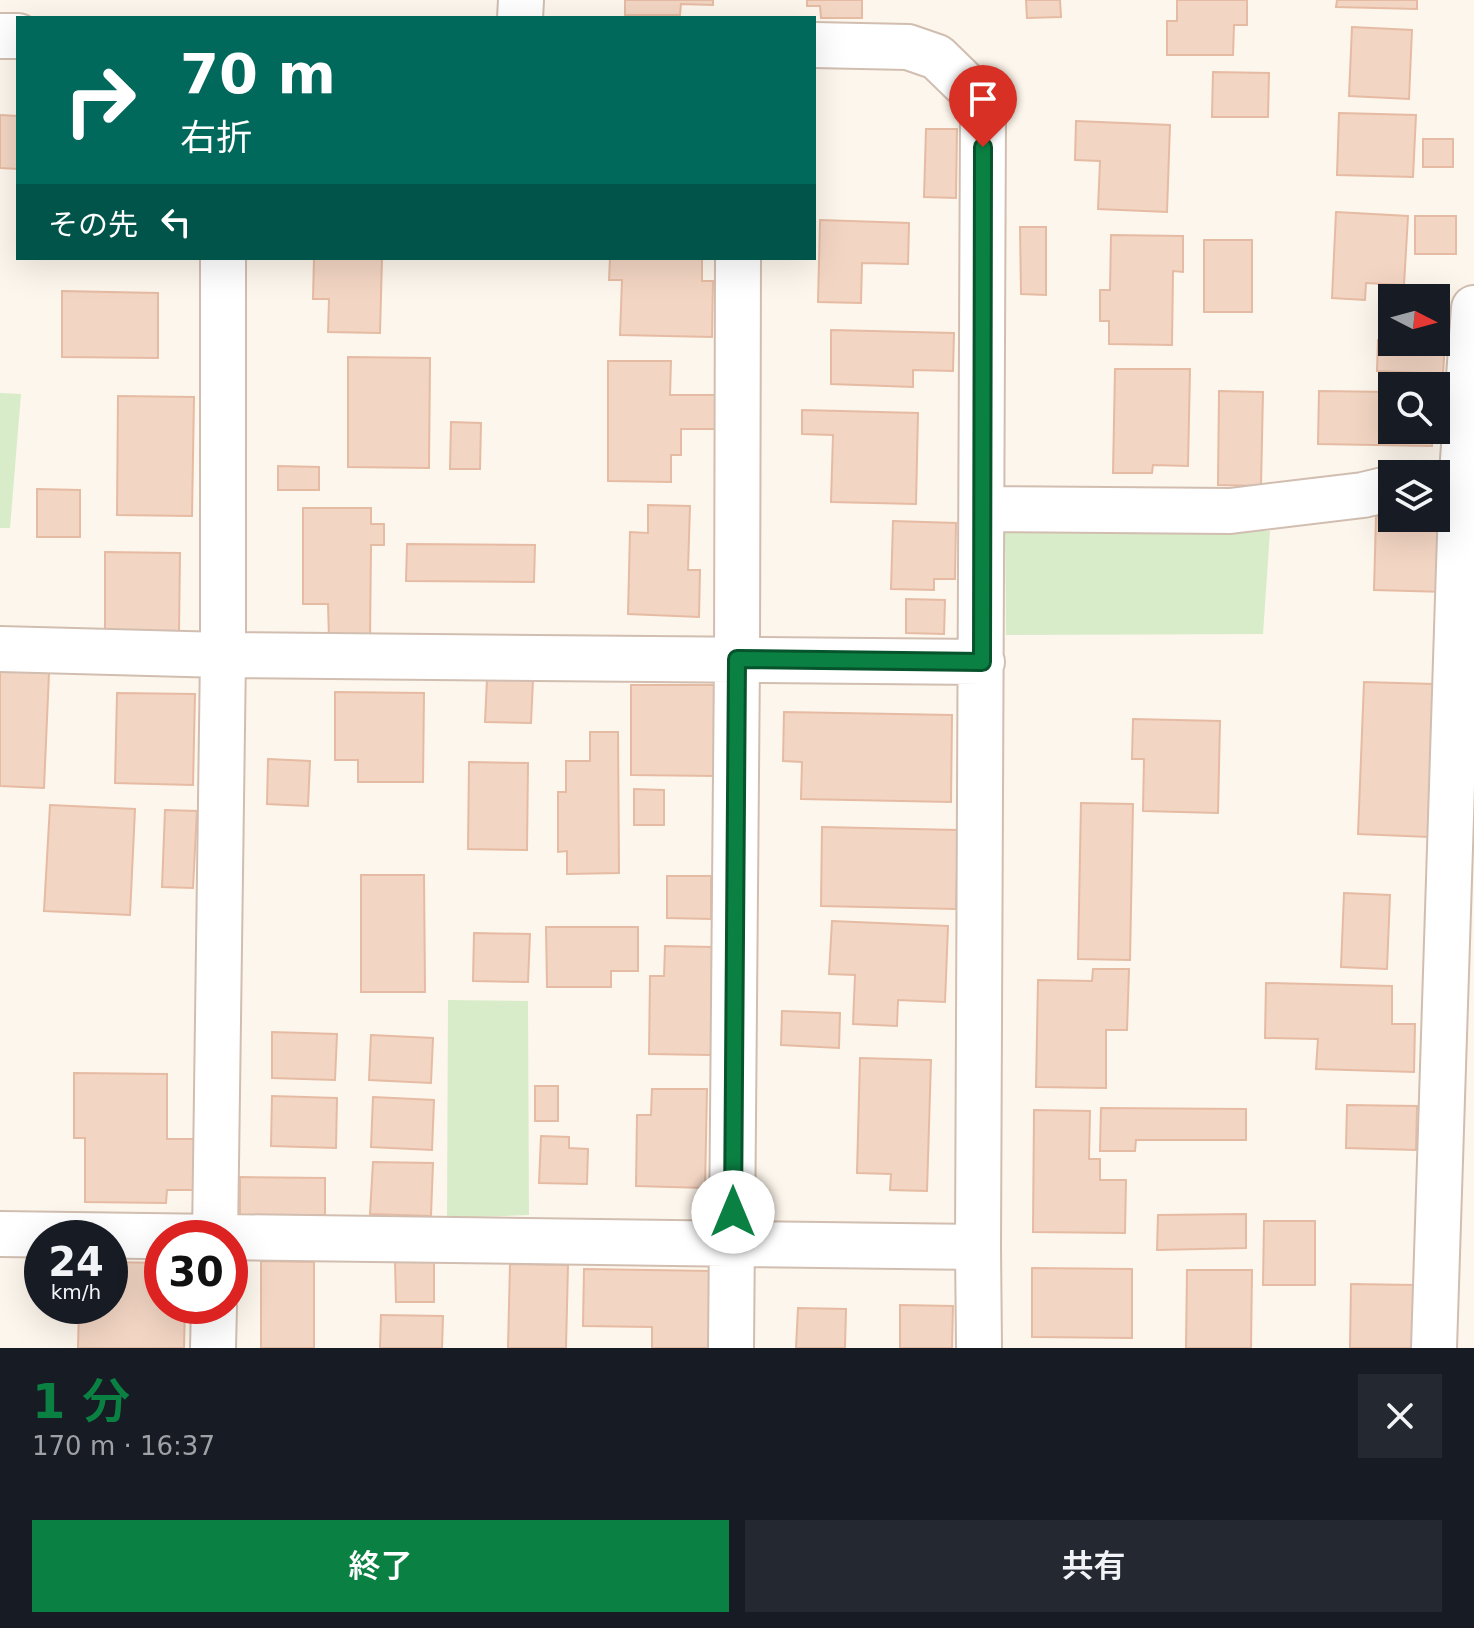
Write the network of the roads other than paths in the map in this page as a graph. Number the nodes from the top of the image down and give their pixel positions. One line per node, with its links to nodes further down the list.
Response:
1 (816, 45): 7 (street)
2 (223, 260): 9 (street)
3 (738, 260): 10 (street)
4 (1474, 308): 5 (street)
5 (1457, 474): 22 (street)
6 (1378, 491): 7 (street)
7 (982, 509): 11 (street)
8 (0, 649): 9 (street)
9 (223, 655): 10 (street); 12 (street)
10 (737, 659): 11 (street); 16 (street)
11 (982, 662): 17 (street)
12 (215, 1220)
13 (0, 1234): 14 (street)
14 (144, 1237)
15 (248, 1238): 16 (street)
16 (733, 1243): 17 (street); 20 (street)
17 (978, 1247): 21 (street)
18 (214, 1324): 19 (street)
19 (213, 1348)
20 (731, 1348)
21 (979, 1348)
22 (1434, 1348)

